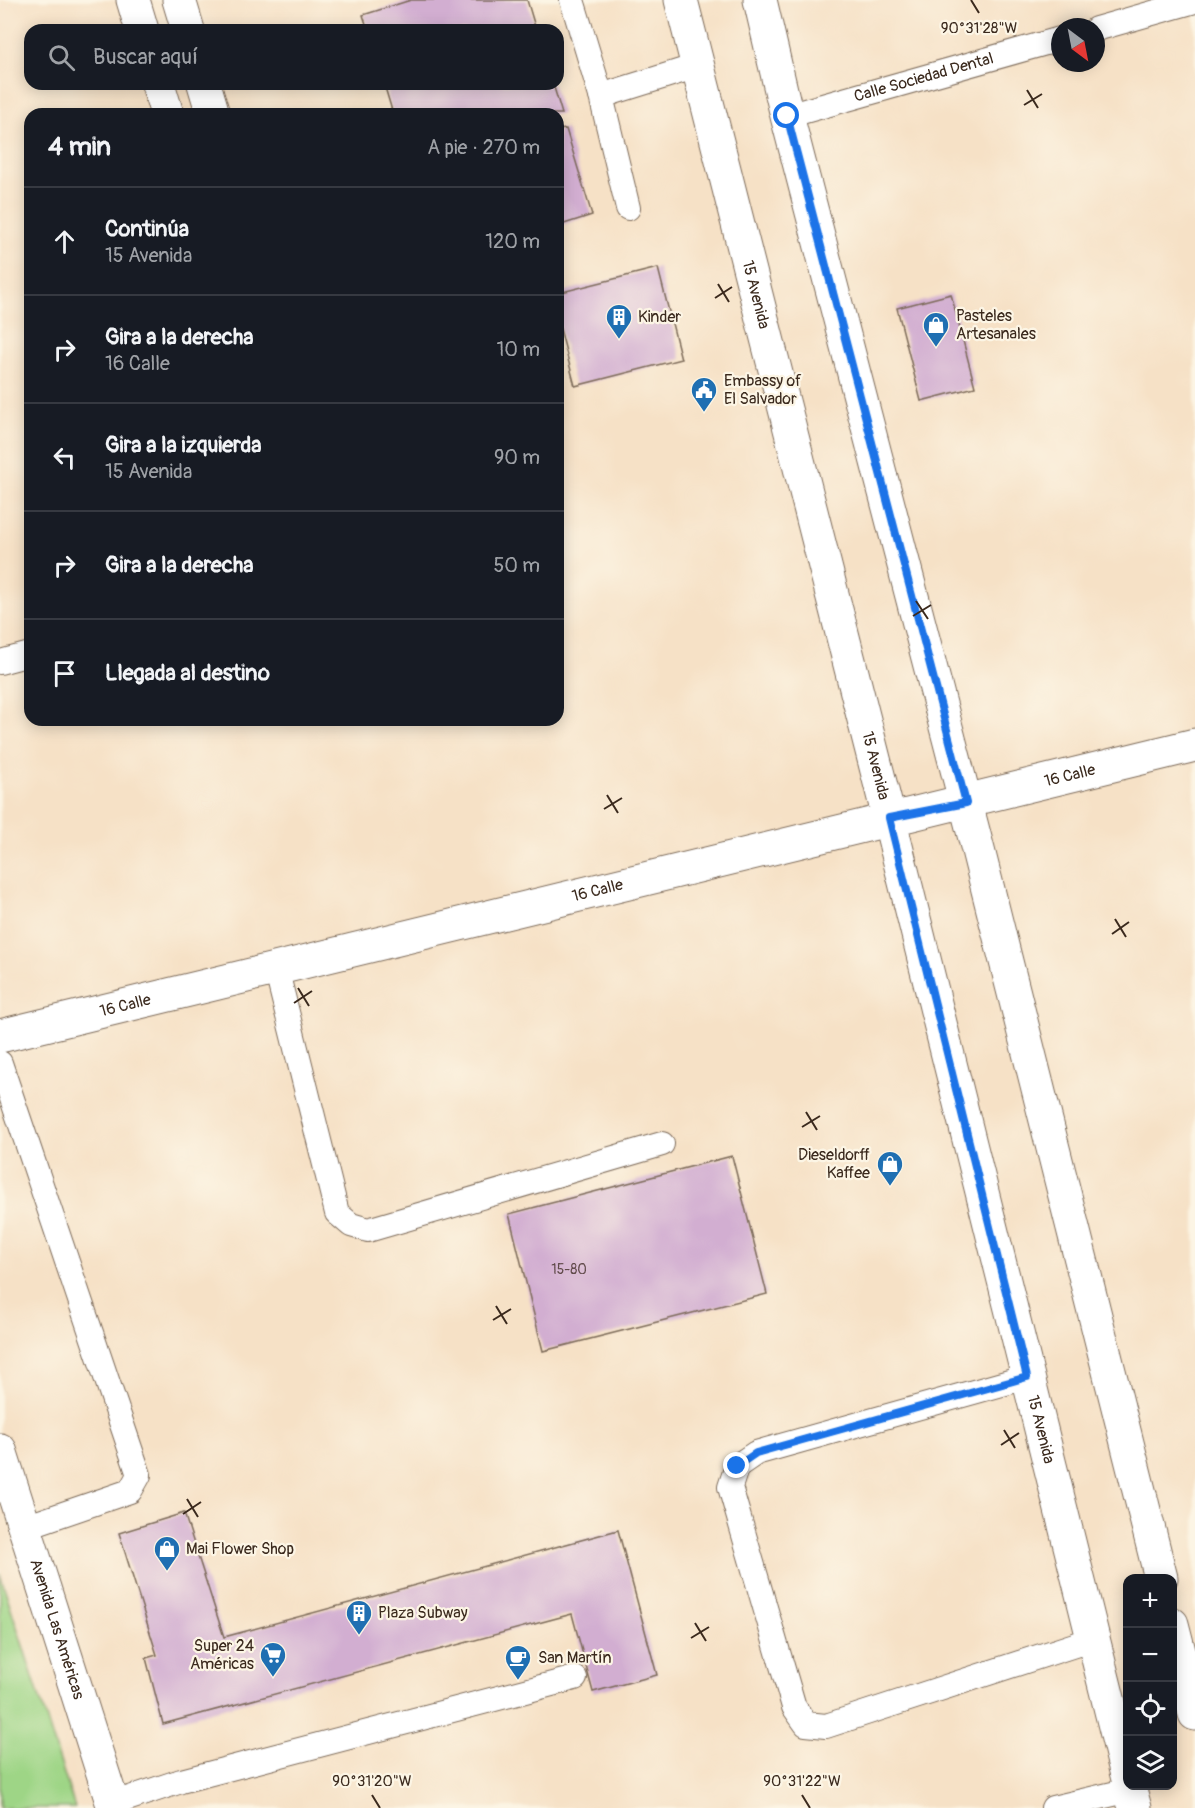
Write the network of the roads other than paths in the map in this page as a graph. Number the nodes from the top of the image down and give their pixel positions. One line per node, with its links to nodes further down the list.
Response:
1 (133, 0): 7 (street)
2 (179, 0): 8 (street)
3 (572, 0): 14 (lane)
4 (681, 0): 11 (street, 15 Avenida)
5 (1195, 1): 9 (lane)
6 (768, 2): 17 (street)
7 (140, 24)
8 (186, 24)
9 (1105, 26)
10 (1051, 42): 17 (lane, Calle Sociedad Dental)
11 (697, 66): 14 (lane); 23 (street, 15 Avenida)
12 (160, 90): 15 (street)
13 (206, 90): 16 (street)
14 (601, 96): 18 (lane)
15 (165, 108)
16 (211, 108)
17 (787, 116): 22 (street)
18 (628, 208)
19 (24, 656): 20 (lane)
20 (0, 662)
21 (1195, 745): 22 (street, 16 Calle)
22 (966, 803): 23 (street, 16 Calle); 31 (street)
23 (889, 818): 24 (street, 16 Calle); 28 (street, 15 Avenida)
24 (276, 968): 25 (street, 16 Calle); 27 (lane)
25 (0, 1036)
26 (0, 1064): 30 (lane)
27 (662, 1144)
28 (1027, 1377): 33 (street, 15 Avenida); 33 (lane)
29 (0, 1450): 30 (street, Avenida Las Américas)
30 (25, 1527): 38 (street, Avenida Las Américas)
31 (1160, 1574)
32 (1174, 1628): 35 (street)
33 (1093, 1639): 36 (street, 15 Avenida)
34 (575, 1678): 38 (lane)
35 (1195, 1714)
36 (1123, 1761)
37 (1130, 1790): 39 (lane)
38 (113, 1806)
39 (1053, 1808)

